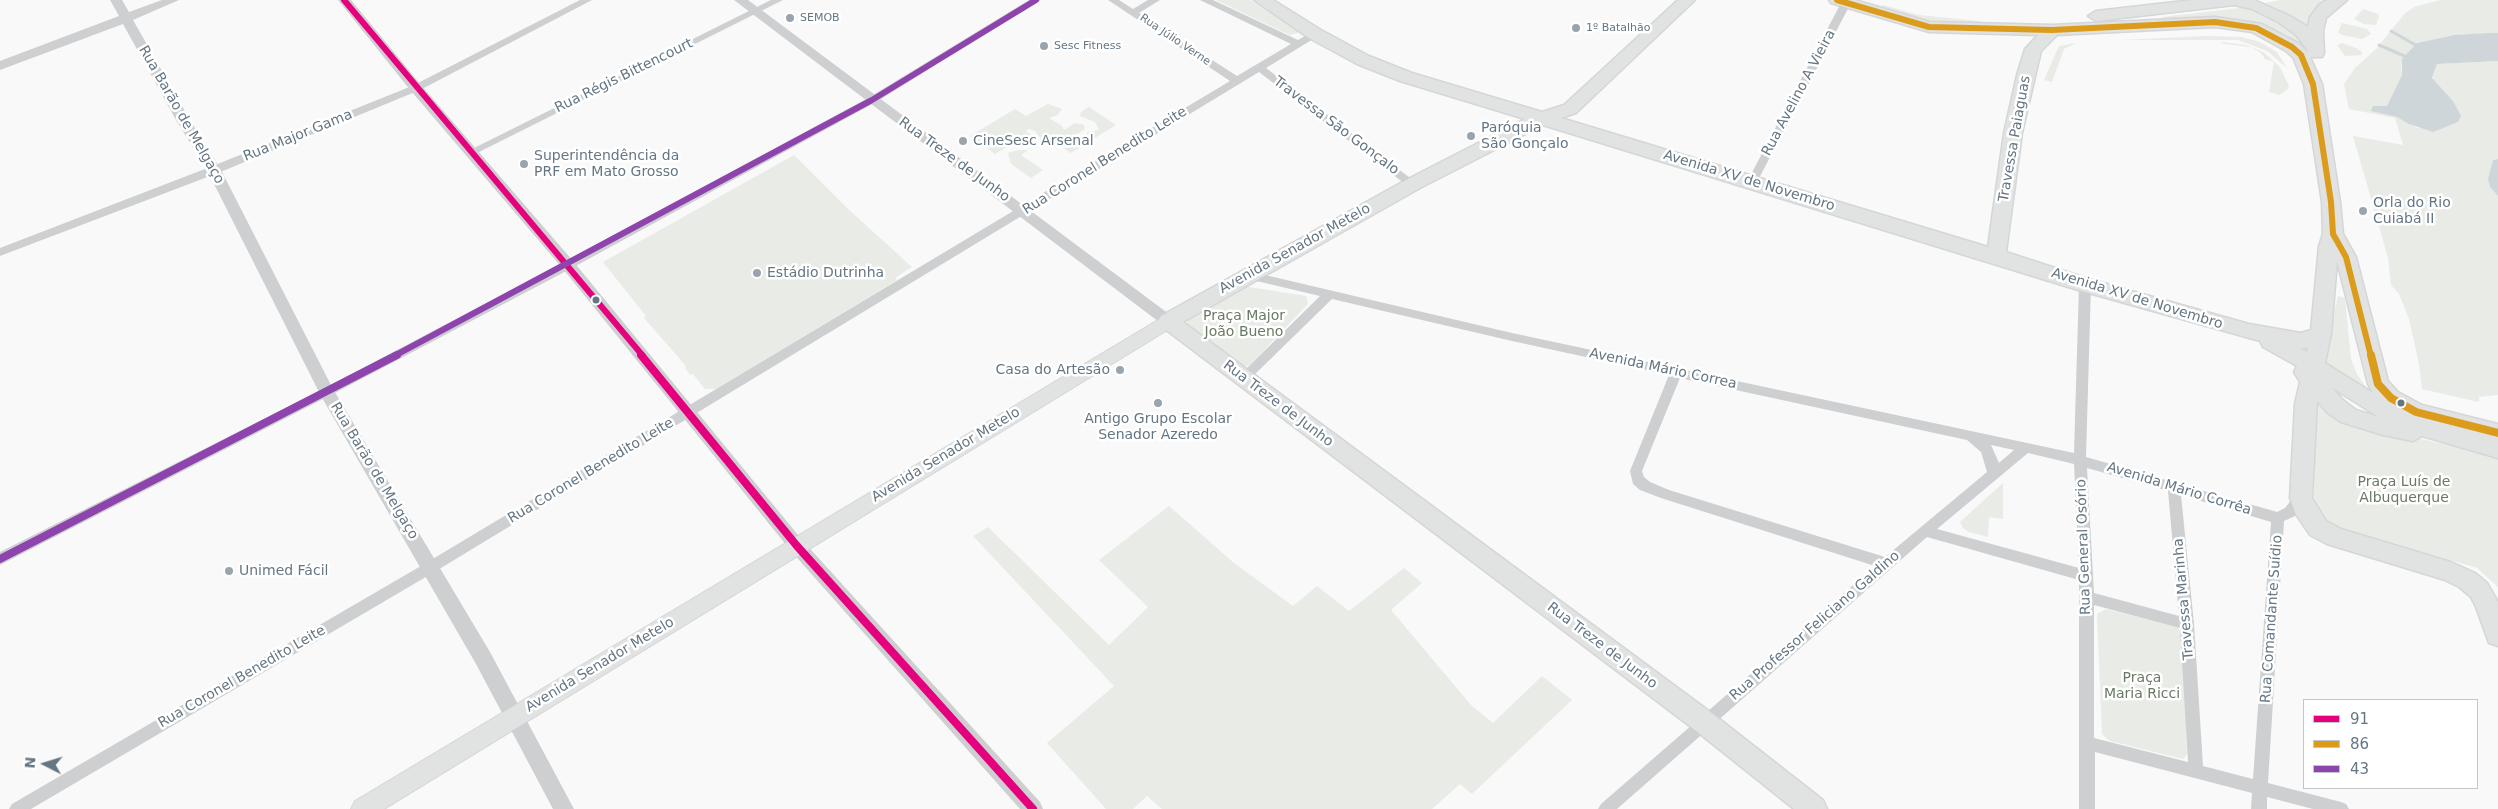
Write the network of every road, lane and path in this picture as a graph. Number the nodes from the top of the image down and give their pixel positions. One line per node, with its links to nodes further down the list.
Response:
1 (116, 0): 19 (street, Rua Barão de Melgaço)
2 (173, 0): 19 (street)
3 (344, 0): 30 (street)
4 (586, 0): 30 (street, Rua Major Gama)
5 (740, 0): 17 (street, Rua Treze de Junho)
6 (778, 0): 17 (street, Rua Régis Bittencourt)
7 (1036, 0): 31 (street)
8 (1113, 0): 18 (street, Rua Júlio Verne)
9 (1155, 0): 18 (street)
10 (1205, 0): 24 (street)
11 (1262, 0): 23 (main road, Avenida XV de Novembro)
12 (1687, 0): 32 (main road)
13 (1881, 0): 21 (main road)
14 (2234, 0): 20 (main road); 25 (main road)
15 (1841, 1): 22 (main road); 37 (street, Rua Avelino A Vieira)
16 (2330, 3): 25 (main road)
17 (755, 11): 31 (street, Rua Treze de Junho); 35 (street, Rua Régis Bittencourt)
18 (1134, 12): 28 (street, Rua Júlio Verne)
19 (126, 18): 26 (street); 36 (street, Rua Barão de Melgaço)
20 (2084, 18): 21 (main road); 22 (main road)
21 (1994, 20): 22 (main road)
22 (2052, 30): 29 (main road); 42 (main road, Travessa Paiaguas)
23 (1315, 34): 24 (street, Rua Coronel Benedito Leite); 33 (main road, Avenida XV de Novembro)
24 (1299, 44): 27 (street, Rua Coronel Benedito Leite)
25 (2315, 46): 29 (main road)
26 (0, 66)
27 (1259, 67): 28 (street, Rua Coronel Benedito Leite); 38 (street, Travessa São Gonçalo)
28 (1236, 80): 39 (street, Rua Coronel Benedito Leite)
29 (2312, 80): 40 (main road)
30 (416, 88): 35 (street); 36 (street, Rua Major Gama)
31 (872, 100): 39 (street, Rua Treze de Junho); 43 (street)
32 (1570, 109): 33 (main road, Avenida Senador Metelo); 34 (main road)
33 (1540, 119): 34 (main road, Avenida XV de Novembro); 38 (main road, Avenida Senador Metelo)
34 (1592, 133): 37 (main road, Avenida XV de Novembro)
35 (471, 152): 43 (street)
36 (214, 170): 41 (street, Rua Major Gama); 53 (street, Rua Barão de Melgaço)
37 (1752, 182): 42 (main road, Avenida XV de Novembro)
38 (1413, 184): 44 (main road, Avenida Senador Metelo)
39 (1024, 211): 47 (street, Rua Treze de Junho); 54 (street, Rua Coronel Benedito Leite)
40 (2333, 234): 49 (main road); 56 (main road)
41 (0, 252)
42 (1996, 256): 45 (main road, Avenida XV de Novembro)
43 (568, 265): 53 (street); 54 (street)
44 (1248, 275): 46 (street, Avenida Mário Correa); 47 (main road, Avenida Senador Metelo)
45 (2085, 285): 48 (main road, Avenida XV de Novembro); 60 (street, Rua General Osório)
46 (1330, 294): 50 (street, Avenida Mário Correa); 51 (street)
47 (1168, 320): 51 (main road, Rua Treze de Junho); 66 (main road, Avenida Senador Metelo)
48 (2249, 332): 49 (main road); 52 (main road)
49 (2321, 334): 52 (main road)
50 (1676, 372): 57 (street, Avenida Mário Correa); 68 (street)
51 (1244, 378): 75 (main road, Rua Treze de Junho)
52 (2312, 382): 55 (main road); 55 (main road); 63 (main road)
53 (327, 392): 67 (street); 69 (street, Rua Barão de Melgaço)
54 (688, 413): 66 (street); 69 (street, Rua Coronel Benedito Leite)
55 (2436, 433): 59 (main road)
56 (2498, 433)
57 (1968, 434): 58 (street, Avenida Mário Correa); 61 (street)
58 (2027, 447): 60 (street, Avenida Mário Correa); 61 (street, Rua Professor Feliciano Galdino)
59 (2498, 449)
60 (2080, 459): 62 (street, Avenida Mário Corrêa); 70 (street, Rua General Osório)
61 (1994, 474): 65 (street, Rua Professor Feliciano Galdino)
62 (2174, 487): 64 (street, Avenida Mário Corrêa); 72 (street, Travessa Marinha)
63 (2301, 498): 64 (street, Rua Comandante Suídio); 73 (main road)
64 (2278, 518): 78 (street, Rua Comandante Suídio)
65 (1924, 531): 68 (street, Rua Professor Feliciano Galdino); 70 (street)
66 (797, 546): 74 (main road, Avenida Senador Metelo); 82 (street)
67 (0, 559)
68 (1887, 564): 75 (street, Rua Professor Feliciano Galdino)
69 (431, 567): 74 (street, Rua Barão de Melgaço); 79 (street, Rua Coronel Benedito Leite)
70 (2086, 576): 71 (street, Rua General Osório)
71 (2087, 597): 72 (street); 76 (street, Rua General Osório)
72 (2187, 624): 77 (street, Travessa Marinha)
73 (2498, 635)
74 (514, 716): 80 (main road, Avenida Senador Metelo); 81 (street, Rua Barão de Melgaço)
75 (1704, 722): 83 (street, Rua Professor Feliciano Galdino); 84 (main road, Rua Treze de Junho)
76 (2087, 743): 77 (street); 85 (street, Rua General Osório)
77 (2196, 771): 78 (street)
78 (2261, 788): 86 (street, Rua Comandante Suídio); 87 (street)
79 (17, 809)
80 (363, 809)
81 (564, 809)
82 (1033, 809)
83 (1606, 809)
84 (1814, 809)
85 (2087, 809)
86 (2259, 809)
87 (2341, 809)

